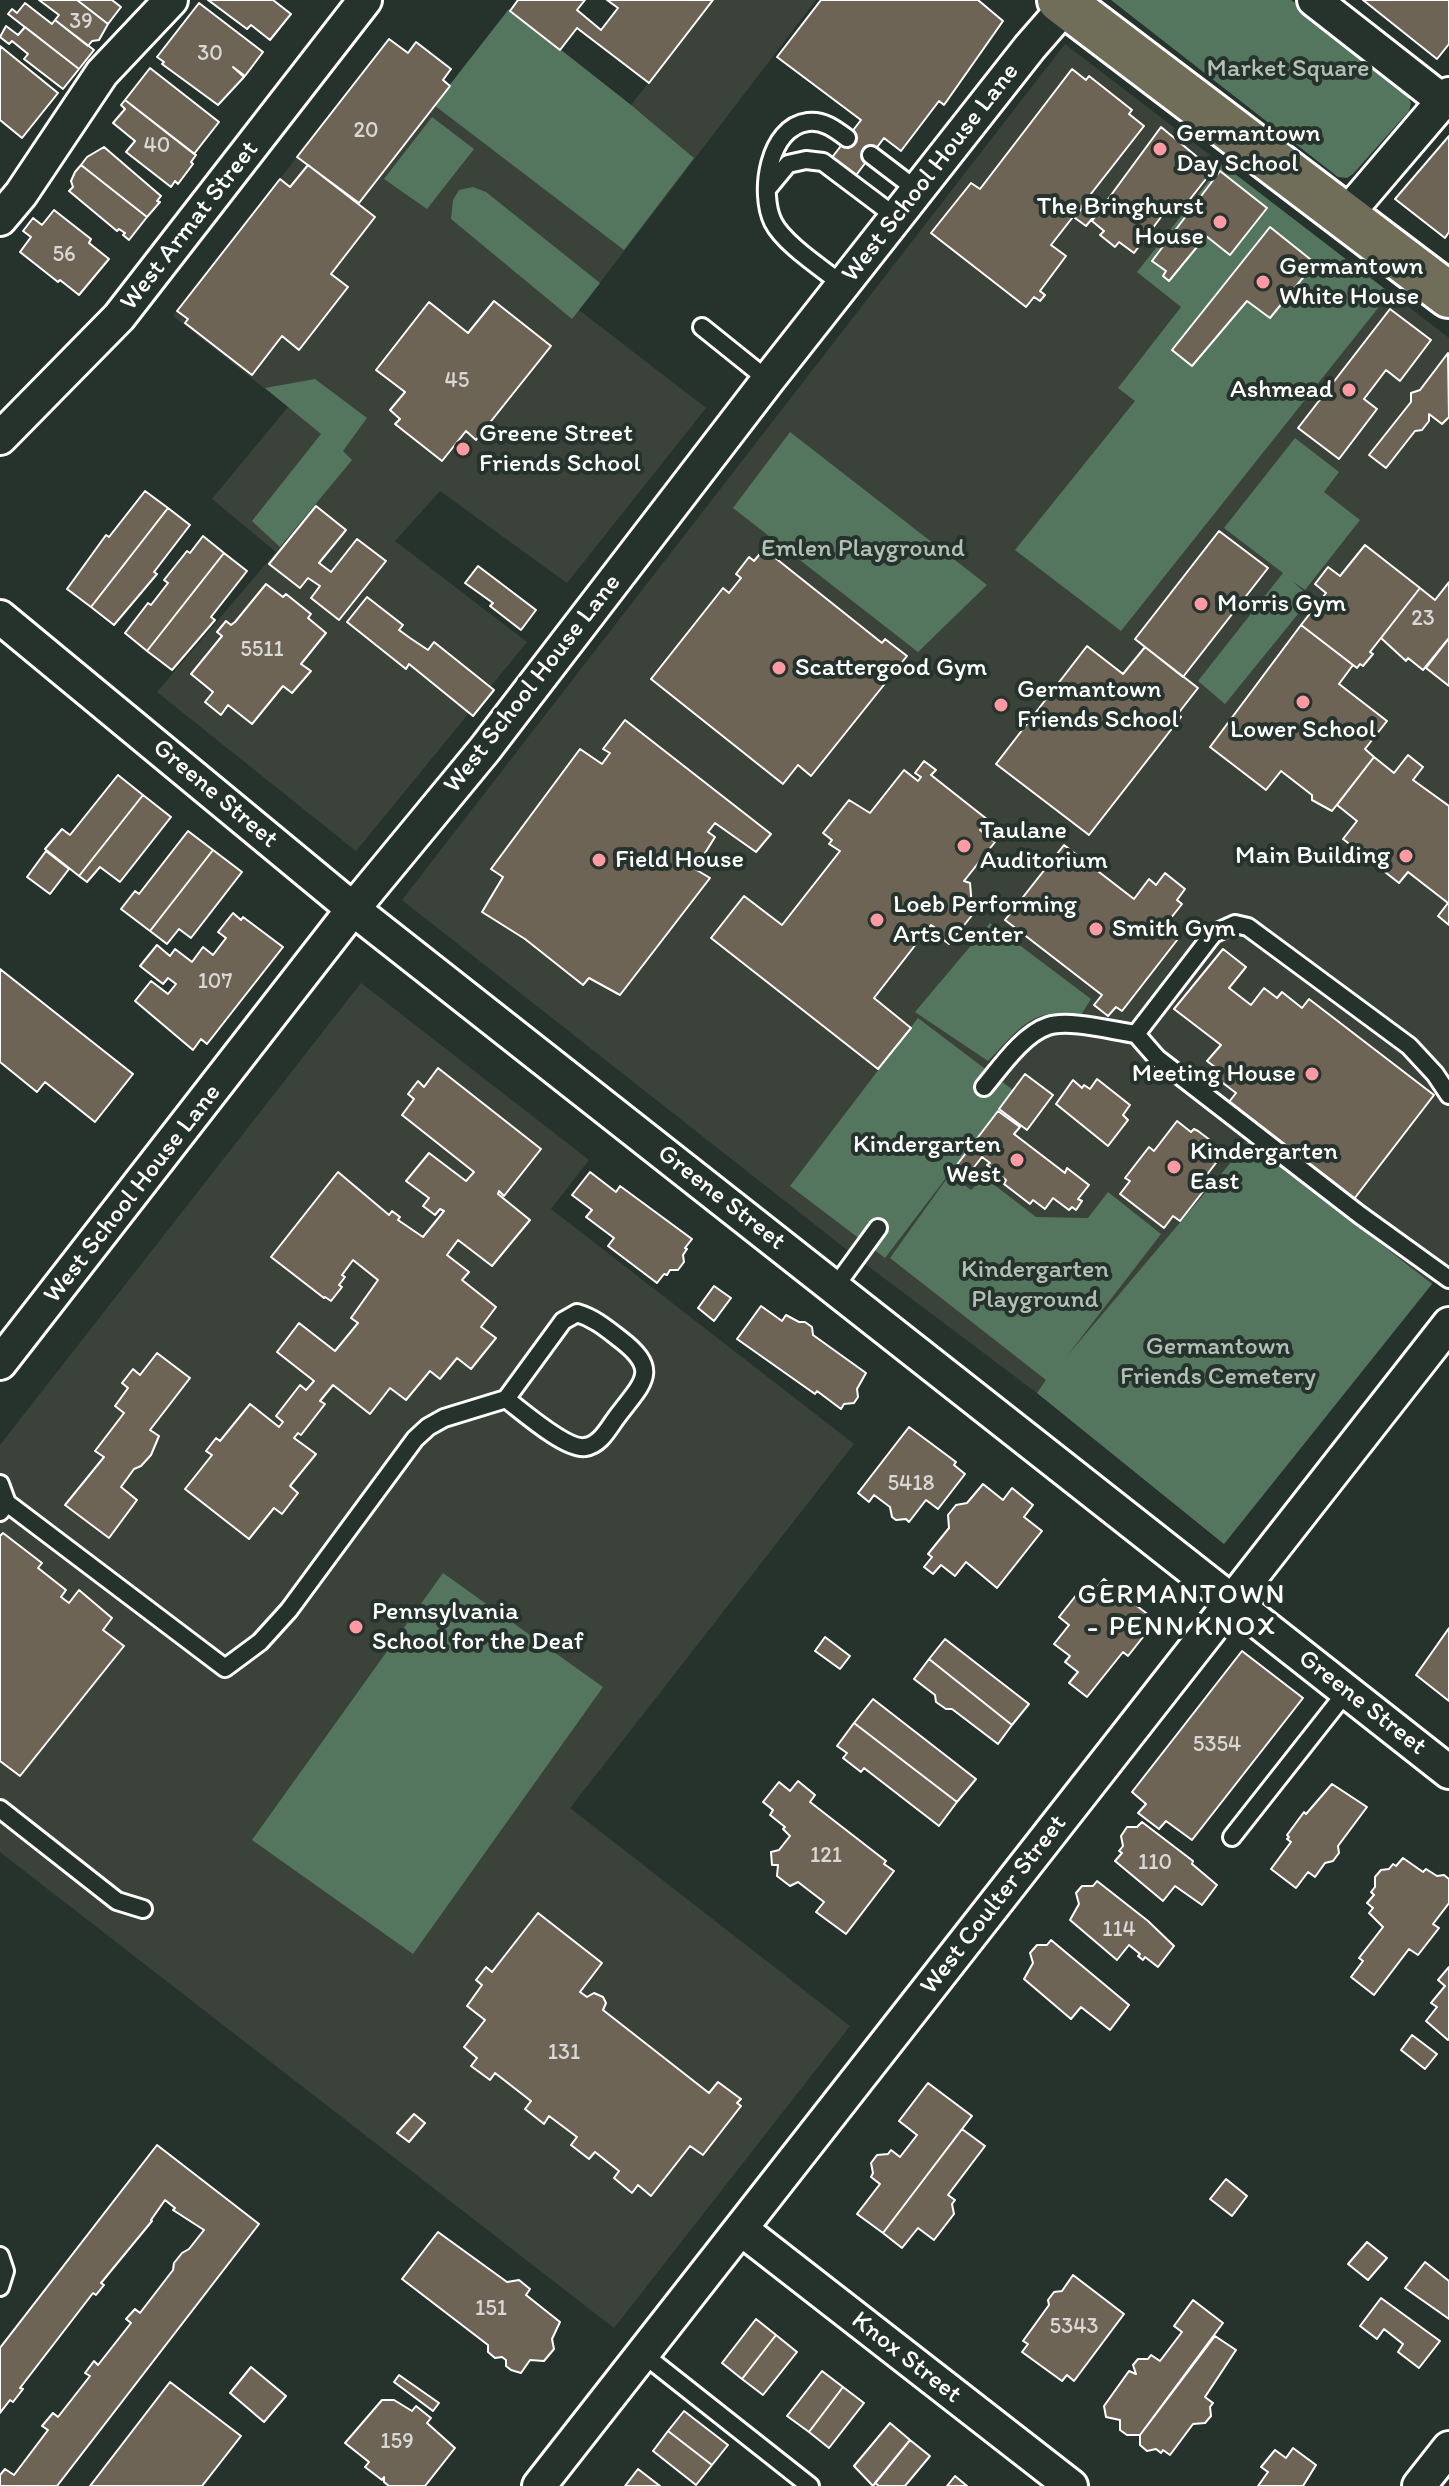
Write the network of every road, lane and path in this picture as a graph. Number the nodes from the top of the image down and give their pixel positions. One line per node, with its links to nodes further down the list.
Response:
1 (171, 0): 12 (street)
2 (365, 0): 17 (street, West Armat Street)
3 (1314, 0): 5 (street)
4 (1066, 2): 8 (street, West School House Lane); 10 (main road)
5 (1446, 98): 10 (street)
6 (847, 138): 9 (lane)
7 (871, 155): 8 (lane)
8 (917, 190): 11 (street, West School House Lane)
9 (767, 192): 11 (lane); 13 (lane)
10 (1345, 216): 14 (main road)
11 (896, 217): 13 (street, West School House Lane)
12 (0, 219)
13 (843, 285): 16 (street, West School House Lane)
14 (1449, 295)
15 (702, 327): 16 (lane)
16 (768, 380): 19 (street, West School House Lane)
17 (4, 426)
18 (0, 617): 19 (street, Greene Street)
19 (353, 909): 25 (street, Greene Street); 27 (street, West School House Lane)
20 (1136, 1034): 21 (lane); 22 (lane); 24 (lane)
21 (984, 1087)
22 (1449, 1095)
23 (878, 1228): 25 (lane)
24 (1449, 1279)
25 (835, 1287): 31 (street, Greene Street)
26 (1449, 1324): 31 (street, West Coulter Street)
27 (0, 1363)
28 (506, 1399): 28 (lane); 30 (lane)
29 (0, 1484): 30 (lane)
30 (4, 1507)
31 (1233, 1600): 32 (street, Greene Street); 37 (street, West Coulter Street)
32 (1347, 1691): 33 (street, Greene Street); 35 (lane)
33 (1449, 1772)
34 (0, 1809): 36 (lane)
35 (1232, 1837)
36 (143, 1909)
37 (741, 2229): 40 (street, West Coulter Street); 44 (street, Knox Street)
38 (0, 2256): 39 (lane)
39 (0, 2287)
40 (643, 2354): 42 (street, West Coulter Street); 43 (lane)
41 (1449, 2448): 45 (street)
42 (539, 2486)
43 (810, 2486)
44 (1071, 2486)
45 (1419, 2486)

